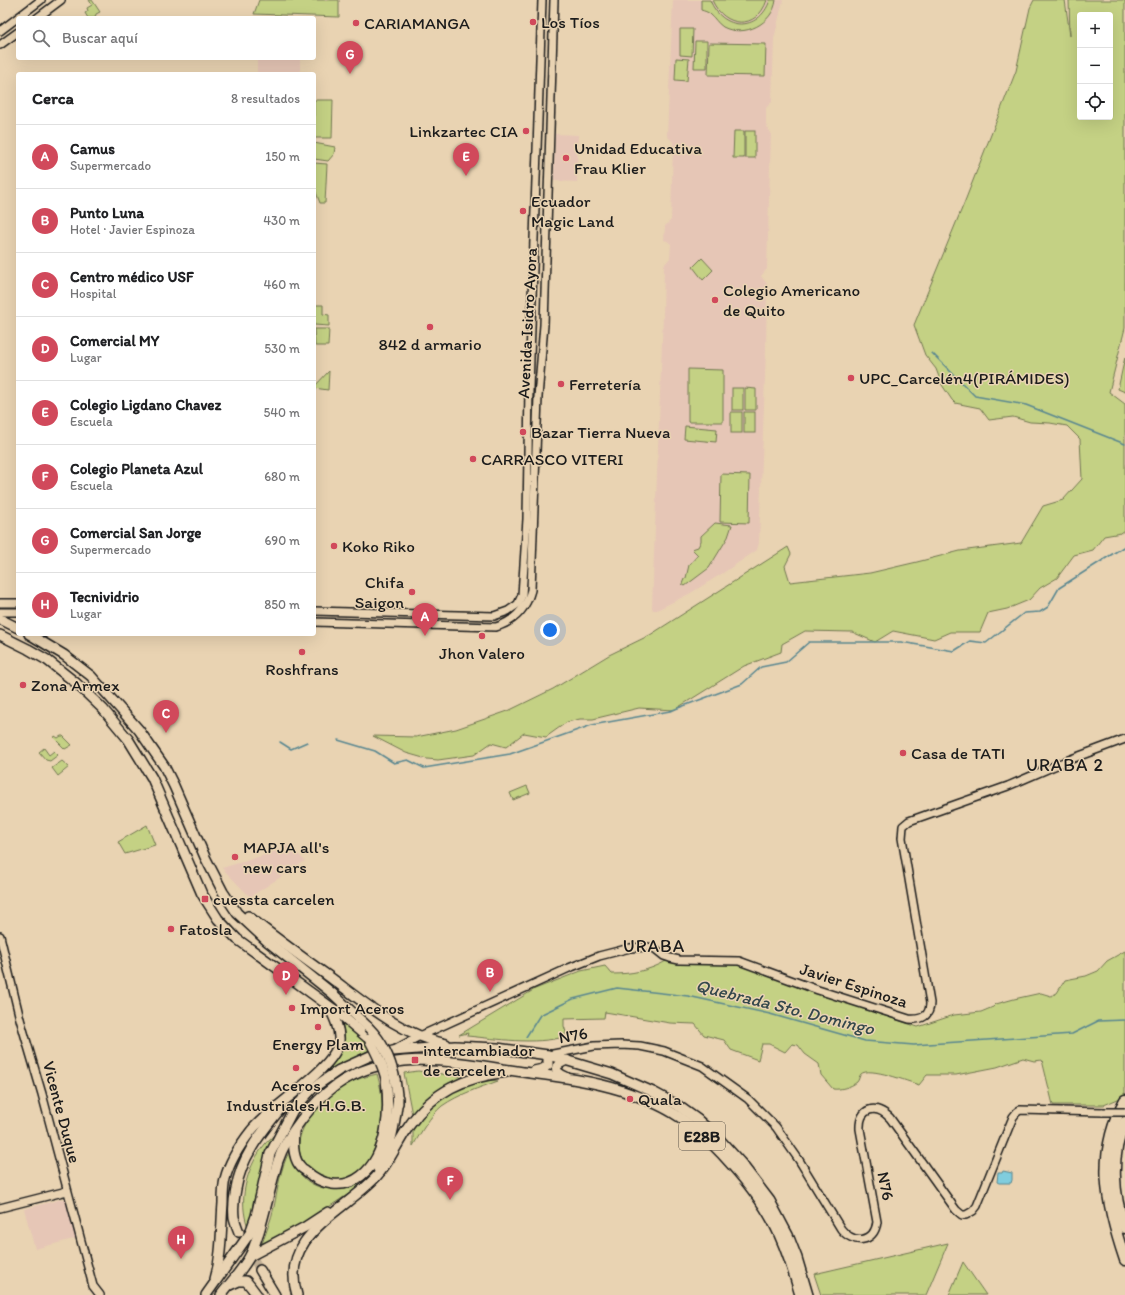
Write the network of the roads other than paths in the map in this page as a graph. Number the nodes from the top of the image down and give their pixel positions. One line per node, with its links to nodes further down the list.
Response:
1 (41, 0): 5 (street)
2 (61, 0): 6 (street)
3 (542, 0): 11 (street, Avenida Isidro Ayora)
4 (554, 0): 12 (street, Avenida Isidro Ayora)
5 (20, 16)
6 (39, 16)
7 (16, 19): 8 (street)
8 (0, 31)
9 (16, 33): 10 (street)
10 (0, 45)
11 (538, 122): 12 (street); 15 (street, Avenida Isidro Ayora)
12 (551, 123): 19 (street, Avenida Isidro Ayora)
13 (0, 603): 14 (street)
14 (16, 603)
15 (316, 611)
16 (0, 612): 17 (street)
17 (16, 612)
18 (0, 619): 20 (main road)
19 (316, 622)
20 (16, 627)
21 (0, 635): 26 (main road)
22 (35, 636): 24 (main road)
23 (1125, 739): 27 (street, Javier Espinoza)
24 (223, 892): 28 (main road); 29 (main road)
25 (0, 936): 48 (street, Vicente Duque)
26 (328, 1005): 28 (main road); 39 (main road)
27 (448, 1023): 29 (street, Javier Espinoza); 30 (street)
28 (364, 1029): 38 (main road, bridge)
29 (420, 1036): 30 (main road); 32 (street, Javier Espinoza)
30 (444, 1044): 31 (main road)
31 (455, 1046): 32 (main road, E28B); 33 (main road, E28B)
32 (392, 1051): 42 (main road, E28B)
33 (548, 1055): 34 (main road, E28B); 36 (main road); 43 (street, N76, bridge)
34 (567, 1060): 37 (main road); 64 (main road, E28B)
35 (516, 1071): 36 (main road, E28B); 46 (main road, E28B); 47 (main road)
36 (527, 1072): 37 (main road, E28B)
37 (570, 1078): 63 (main road, E28B)
38 (390, 1079): 40 (main road); 46 (main road)
39 (295, 1092): 45 (main road); 56 (main road)
40 (398, 1098): 47 (main road); 52 (main road)
41 (1125, 1100): 53 (highway)
42 (293, 1110): 45 (main road); 56 (main road)
43 (1125, 1112)
44 (1125, 1122): 50 (highway)
45 (262, 1132): 51 (main road)
46 (294, 1132): 52 (main road)
47 (398, 1145): 62 (main road)
48 (67, 1191): 49 (street); 57 (street, Vicente Duque)
49 (0, 1208)
50 (1125, 1228)
51 (239, 1232)
52 (250, 1256): 55 (main road)
53 (1125, 1260)
54 (260, 1270): 61 (main road)
55 (230, 1284): 59 (main road); 60 (main road)
56 (213, 1286): 58 (main road)
57 (102, 1295)
58 (206, 1295)
59 (221, 1295)
60 (257, 1295)
61 (275, 1295)
62 (297, 1295)
63 (800, 1295)
64 (808, 1295)

